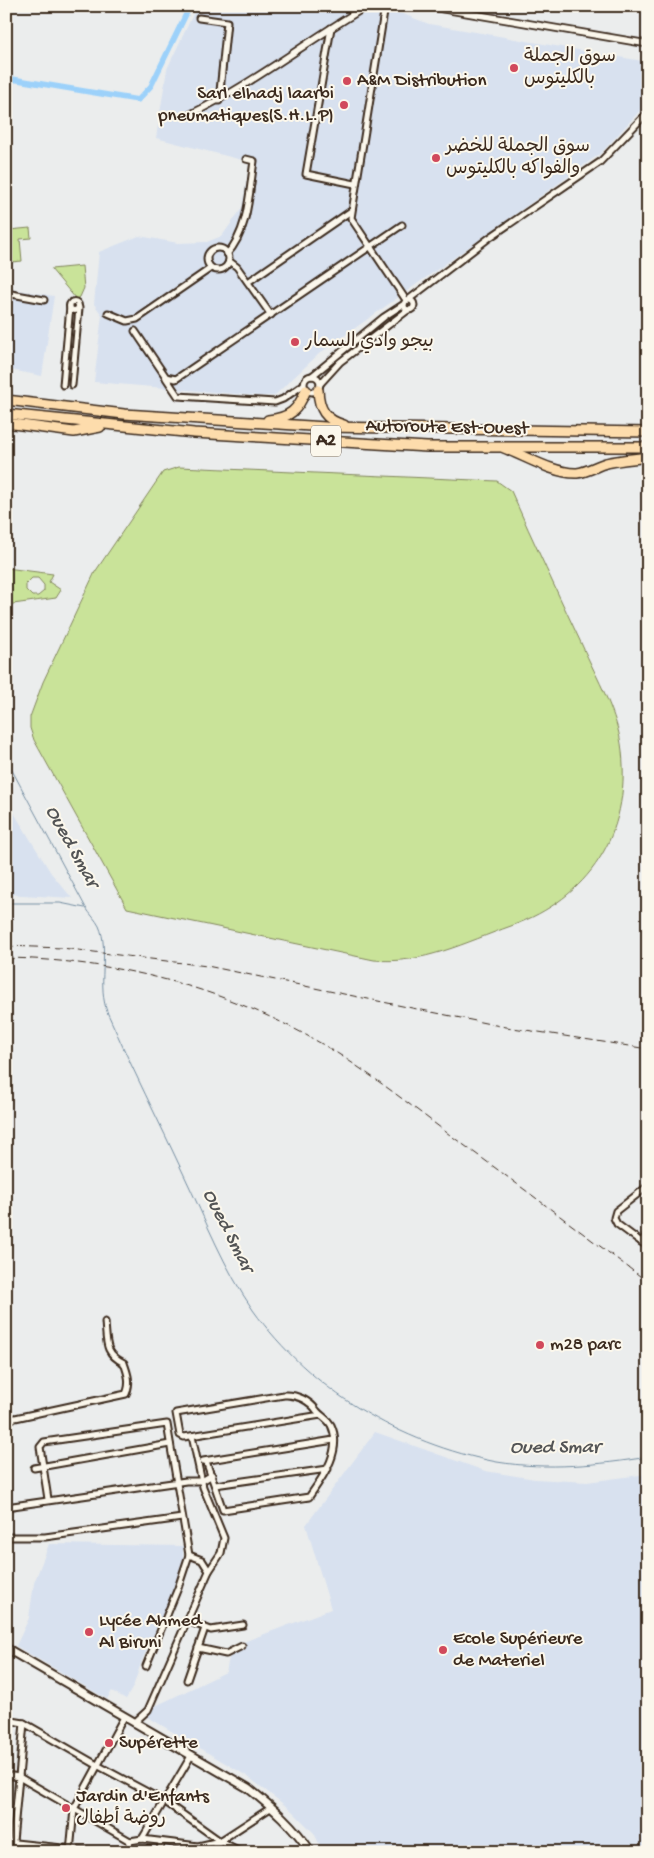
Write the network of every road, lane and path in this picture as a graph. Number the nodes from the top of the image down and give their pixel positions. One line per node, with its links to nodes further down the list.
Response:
1 (367, 6): 5 (street)
2 (385, 6): 11 (street)
3 (426, 6): 6 (street)
4 (199, 18): 7 (street)
5 (331, 28): 7 (street); 11 (street)
6 (648, 44)
7 (219, 101): 9 (street)
8 (648, 112): 19 (street)
9 (190, 114)
10 (246, 158): 15 (street)
11 (355, 184): 12 (street)
12 (351, 211): 14 (street); 18 (street)
13 (402, 226): 14 (street)
14 (370, 248): 22 (street); 26 (street)
15 (228, 254): 16 (street); 17 (street)
16 (229, 261): 17 (street); 18 (street)
17 (211, 268): 25 (street)
18 (248, 282): 26 (street)
19 (426, 287): 22 (street); 23 (street)
20 (6, 292): 21 (street)
21 (44, 300)
22 (406, 301): 23 (street); 24 (street); 28 (street)
23 (414, 305): 24 (street)
24 (408, 310): 32 (street)
25 (108, 313)
26 (270, 314): 29 (street)
27 (136, 331): 29 (street)
28 (312, 376): 32 (street); 33 (street)
29 (166, 377): 33 (street)
30 (63, 384): 31 (street)
31 (72, 385)
32 (319, 387): 33 (street); 39 (highway)
33 (304, 388): 37 (highway)
34 (6, 400): 37 (highway, Autoroute Est-Ouest / A2)
35 (6, 414): 38 (highway, Autoroute Est-Ouest / A2)
36 (6, 423): 38 (highway)
37 (241, 423): 39 (highway, Autoroute Est-Ouest / A2)
38 (108, 425): 41 (highway, Autoroute Est-Ouest / A2)
39 (379, 429): 40 (highway, Autoroute Est-Ouest / A2)
40 (648, 432)
41 (497, 446): 42 (highway, Autoroute Est-Ouest / A2); 43 (highway)
42 (648, 447)
43 (648, 457)
44 (648, 1186): 46 (street)
45 (648, 1234): 46 (street)
46 (641, 1242): 47 (street)
47 (648, 1247)
48 (105, 1322): 50 (street)
49 (320, 1415): 51 (street); 51 (street); 52 (street)
50 (6, 1420)
51 (192, 1436): 55 (street)
52 (334, 1440): 54 (street); 58 (street)
53 (170, 1444): 56 (street); 56 (street); 61 (street)
54 (206, 1461): 55 (street); 59 (street)
55 (198, 1462): 60 (street)
56 (43, 1465): 57 (street); 63 (street)
57 (34, 1468)
58 (328, 1468): 62 (street); 62 (street)
59 (212, 1475): 60 (street); 62 (street)
60 (202, 1481): 61 (street); 68 (street)
61 (176, 1483): 63 (street); 65 (street)
62 (215, 1485)
63 (48, 1499): 64 (street)
64 (6, 1507)
65 (182, 1518): 66 (street); 67 (street)
66 (6, 1537)
67 (189, 1555): 68 (street); 75 (street)
68 (209, 1571): 69 (street)
69 (188, 1622): 71 (street); 80 (street)
70 (243, 1625): 71 (street)
71 (205, 1628): 74 (street)
72 (242, 1646): 74 (street)
73 (6, 1648): 77 (main road)
74 (198, 1648): 76 (street)
75 (146, 1666)
76 (187, 1680)
77 (124, 1717): 80 (main road); 83 (street)
78 (7, 1720): 79 (street); 81 (street)
79 (24, 1723): 83 (street); 85 (street)
80 (134, 1723): 82 (main road)
81 (6, 1744)
82 (191, 1756): 86 (street); 87 (main road)
83 (96, 1765): 86 (street); 88 (street)
84 (6, 1775): 85 (street)
85 (19, 1777): 88 (street); 93 (street)
86 (164, 1800): 89 (street); 91 (street)
87 (272, 1807): 91 (street); 102 (main road)
88 (74, 1809): 90 (street); 95 (street)
89 (142, 1840): 90 (street); 94 (street)
90 (130, 1841): 98 (street)
91 (220, 1841): 94 (street); 100 (street); 101 (street)
92 (6, 1842): 93 (street)
93 (13, 1842): 95 (street); 96 (street)
94 (161, 1842): 99 (street)
95 (70, 1850): 97 (street)
96 (12, 1852)
97 (100, 1852)
98 (128, 1852)
99 (160, 1852)
100 (210, 1852)
101 (242, 1852)
102 (311, 1852)

